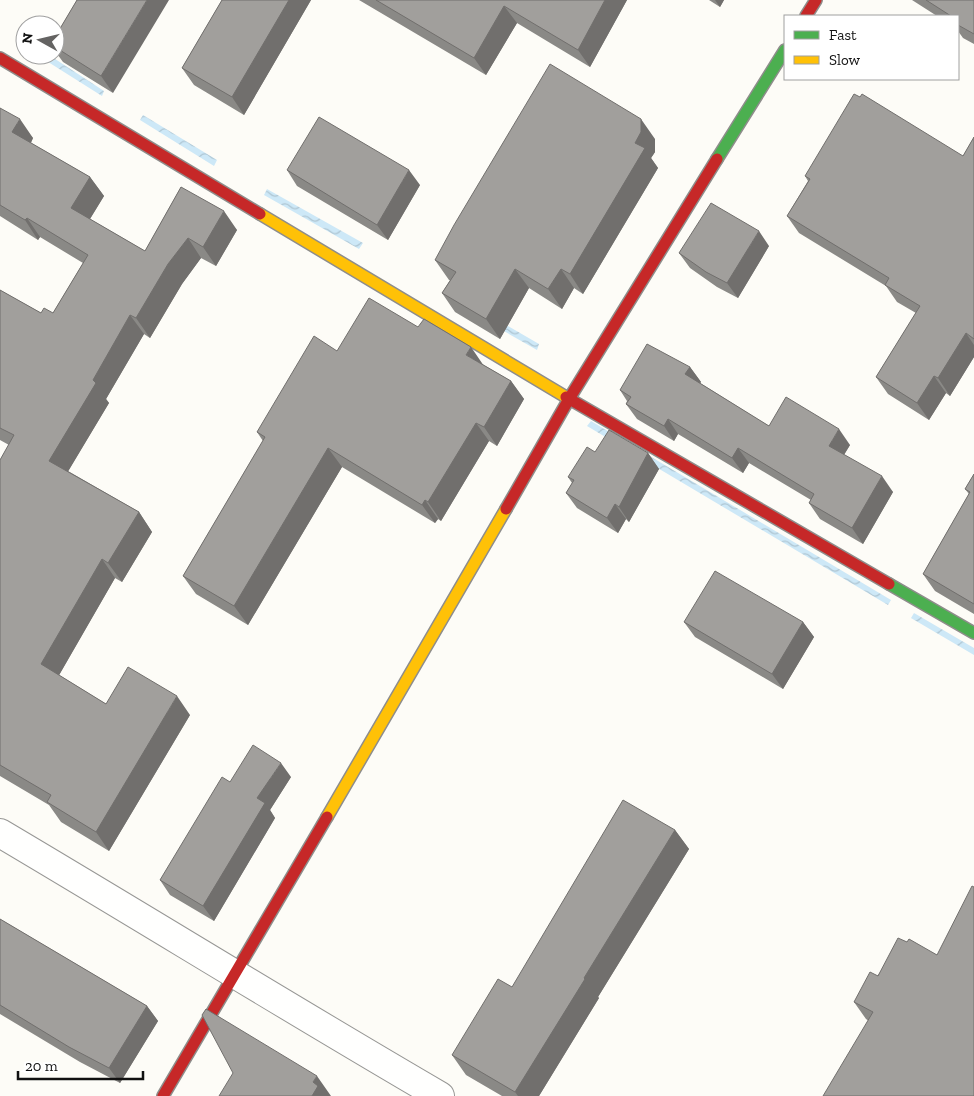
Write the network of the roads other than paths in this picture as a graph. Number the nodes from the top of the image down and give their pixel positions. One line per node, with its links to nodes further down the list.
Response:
1 (816, 0): 2 (street)
2 (807, 15)
3 (784, 52): 5 (street)
4 (0, 58): 5 (street)
5 (569, 399): 6 (street); 8 (street)
6 (974, 633)
7 (0, 833): 8 (street)
8 (235, 975): 9 (street); 10 (street)
9 (163, 1096)
10 (440, 1096)

